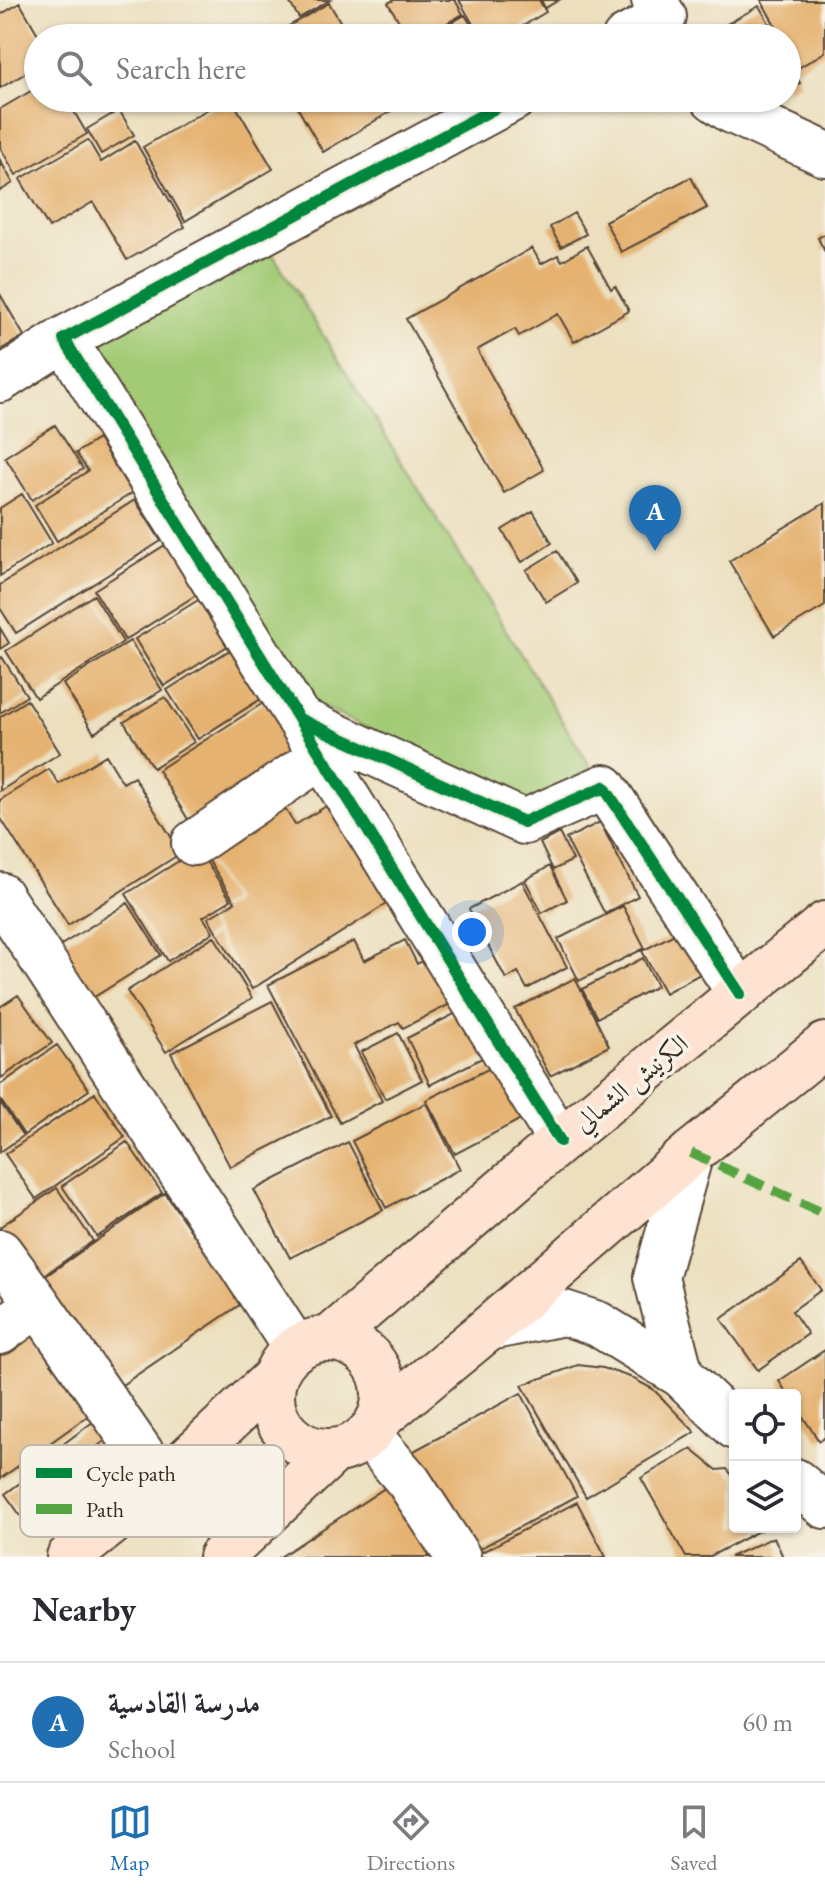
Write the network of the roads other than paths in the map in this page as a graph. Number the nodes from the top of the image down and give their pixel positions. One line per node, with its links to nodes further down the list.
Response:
1 (671, 14): 2 (street)
2 (652, 24)
3 (488, 112): 6 (street)
4 (734, 112): 5 (street)
5 (825, 154)
6 (64, 339): 7 (street); 8 (street)
7 (0, 380)
8 (299, 719): 9 (street); 14 (street)
9 (322, 756): 10 (street); 16 (street)
10 (194, 843)
11 (0, 895): 13 (street)
12 (825, 924): 14 (main road, الكرنيش الشمالي)
13 (13, 946): 22 (street)
14 (740, 994): 16 (main road, الكرنيش الشمالي)
15 (825, 1045): 17 (main road)
16 (560, 1141): 22 (main road, الكرنيش الشمالي)
17 (691, 1153): 20 (main road); 23 (street)
18 (0, 1252): 19 (street)
19 (38, 1304): 21 (street); 26 (street)
20 (489, 1328): 23 (street); 25 (main road)
21 (0, 1332)
22 (300, 1355): 25 (main road); 25 (main road); 27 (main road, الكرنيش الشمالي)
23 (681, 1375): 24 (street)
24 (729, 1421)
25 (361, 1434): 29 (main road); 35 (street)
26 (136, 1445)
27 (203, 1445)
28 (801, 1486): 30 (street)
29 (284, 1502)
30 (825, 1506)
31 (94, 1537): 33 (main road, الكرنيش الشمالي)
32 (244, 1537): 34 (main road)
33 (69, 1557)
34 (221, 1557)
35 (458, 1557)

